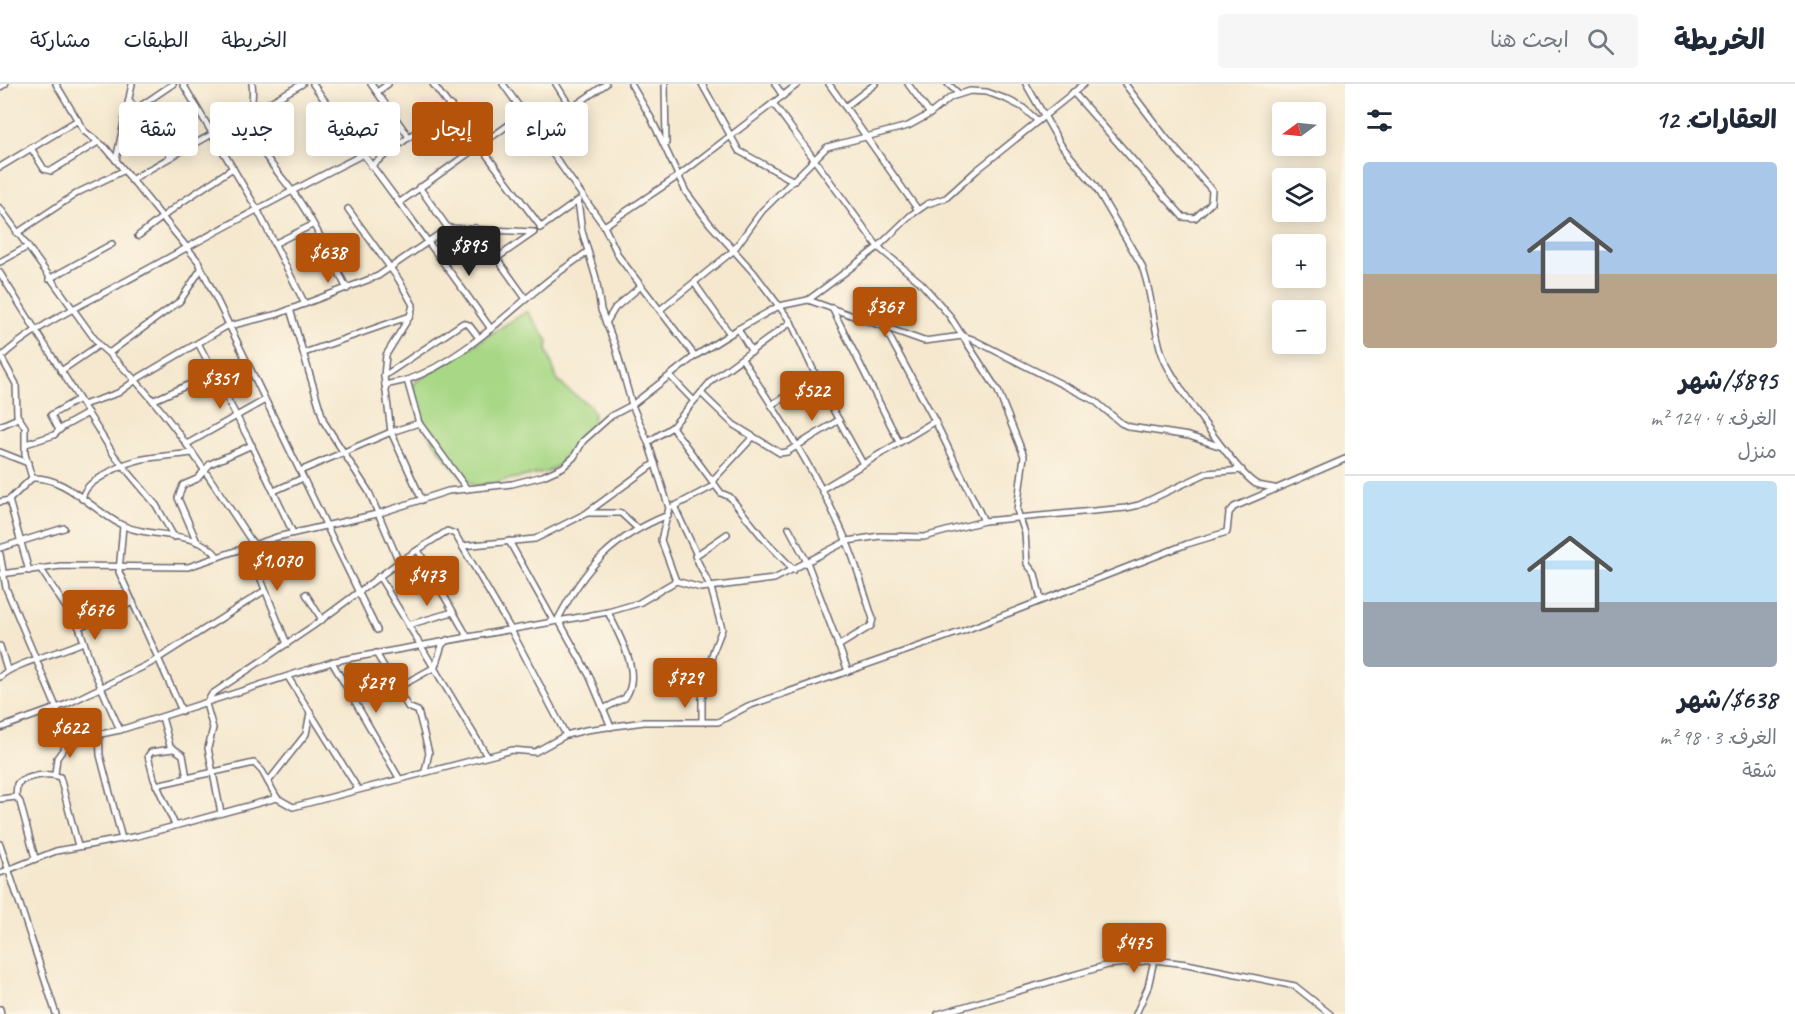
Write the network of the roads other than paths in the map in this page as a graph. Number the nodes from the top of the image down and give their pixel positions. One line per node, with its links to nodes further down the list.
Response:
1 (5, 84): 27 (street)
2 (56, 84): 45 (street)
3 (132, 84): 32 (street)
4 (173, 84): 33 (street)
5 (183, 84): 47 (street)
6 (252, 84): 34 (street)
7 (302, 84): 35 (street)
8 (314, 84): 36 (street)
9 (371, 84): 28 (street)
10 (388, 84): 28 (street)
11 (434, 84): 37 (street)
12 (503, 84): 38 (street)
13 (556, 84): 39 (street)
14 (606, 84): 40 (street)
15 (631, 84): 55 (street)
16 (665, 84): 55 (street)
17 (702, 84): 50 (street)
18 (775, 84): 31 (street)
19 (798, 84): 31 (street)
20 (829, 84): 42 (street)
21 (875, 84): 42 (street)
22 (908, 84): 43 (street)
23 (948, 84): 30 (street)
24 (1084, 84): 29 (street)
25 (1125, 84): 29 (street)
26 (1029, 86): 44 (street)
27 (0, 87)
28 (376, 92): 51 (street)
29 (1073, 92): 44 (street)
30 (958, 93): 43 (street); 46 (street)
31 (783, 96): 41 (street)
32 (130, 101): 64 (street)
33 (146, 102)
34 (252, 102)
35 (271, 102)
36 (326, 102)
37 (449, 102)
38 (516, 102)
39 (567, 102)
40 (580, 102)
41 (773, 103): 50 (street); 65 (street)
42 (845, 107): 52 (street)
43 (930, 114): 52 (street)
44 (1045, 116): 46 (street); 167 (street)
45 (78, 120): 53 (street); 54 (street)
46 (1038, 121): 80 (street)
47 (210, 130)
48 (210, 134): 63 (street)
49 (412, 135): 51 (street)
50 (732, 135): 70 (street); 72 (street)
51 (409, 137): 66 (street)
52 (867, 137): 65 (street); 80 (street)
53 (98, 142): 54 (street); 64 (street)
54 (31, 148): 67 (street)
55 (666, 148): 70 (street)
56 (226, 156): 68 (street)
57 (268, 156): 74 (street)
58 (360, 156): 74 (street)
59 (363, 156): 66 (street)
60 (463, 156): 73 (street)
61 (489, 156): 84 (street)
62 (552, 156): 75 (street)
63 (171, 157): 71 (street)
64 (116, 160): 69 (street)
65 (812, 160): 72 (street); 95 (street)
66 (371, 166): 76 (street)
67 (0, 167)
68 (233, 168): 78 (street); 81 (street)
69 (123, 171): 71 (street); 88 (street)
70 (677, 177): 83 (street); 96 (street)
71 (130, 180): 81 (street)
72 (794, 181): 96 (street)
73 (419, 187): 76 (street); 85 (street)
74 (290, 190): 78 (street); 82 (street)
75 (580, 199): 83 (street); 84 (street); 97 (street)
76 (400, 202): 90 (street)
77 (0, 208): 88 (street)
78 (257, 209): 92 (street); 93 (street)
79 (348, 209): 101 (street)
80 (918, 210): 95 (street)
81 (162, 217): 89 (street); 93 (street)
82 (312, 225): 92 (street); 106 (street)
83 (604, 226): 105 (street)
84 (542, 227): 87 (street)
85 (448, 228): 86 (street); 90 (street)
86 (475, 228): 87 (street); 98 (street)
87 (534, 232): 98 (street)
88 (17, 233): 94 (street)
89 (138, 236)
90 (426, 242): 101 (street); 120 (street)
91 (112, 243): 103 (street)
92 (274, 244): 109 (street)
93 (188, 246): 100 (street); 114 (street)
94 (27, 247): 99 (street); 103 (street)
95 (878, 247): 108 (street); 124 (street)
96 (734, 251): 104 (street); 110 (street)
97 (587, 252): 107 (street); 117 (street)
98 (497, 258): 107 (street)
99 (0, 262)
100 (201, 269): 118 (street); 129 (street)
101 (390, 269): 106 (street); 115 (street)
102 (0, 273): 122 (street)
103 (49, 279): 114 (street)
104 (694, 284): 113 (street); 123 (street)
105 (641, 286): 113 (street); 117 (street)
106 (347, 289): 109 (street)
107 (526, 299): 120 (street)
108 (808, 300): 110 (street); 111 (street)
109 (305, 304): 112 (street)
110 (779, 306): 116 (street); 121 (street)
111 (832, 308): 119 (street); 162 (street)
112 (290, 309): 118 (street); 130 (street)
113 (661, 309): 131 (street)
114 (72, 310): 122 (street); 127 (street)
115 (410, 316): 130 (street); 136 (street)
116 (791, 322): 128 (street); 138 (street)
117 (606, 324): 148 (street)
118 (229, 325): 126 (street); 145 (street)
119 (884, 325): 124 (street); 154 (street)
120 (491, 329): 125 (street)
121 (738, 329): 123 (street); 128 (street)
122 (35, 333): 132 (street); 134 (street)
123 (730, 334): 131 (street)
124 (963, 336): 167 (street); 193 (street)
125 (479, 338): 136 (street); 139 (street)
126 (198, 343): 135 (street); 140 (street)
127 (99, 345): 129 (street); 134 (street)
128 (752, 352): 133 (street)
129 (110, 353): 140 (street)
130 (304, 353): 170 (street)
131 (695, 356): 137 (street)
132 (1, 357): 152 (street)
133 (742, 359): 142 (street); 149 (street)
134 (61, 371): 143 (street)
135 (215, 373): 144 (street); 151 (street)
136 (384, 376): 141 (street)
137 (670, 376): 146 (street); 148 (street)
138 (817, 377): 149 (street); 153 (street)
139 (407, 380): 141 (street); 155 (street)
140 (137, 381): 144 (street); 147 (street)
141 (385, 385): 159 (street)
142 (701, 393): 146 (street); 160 (street)
143 (79, 399): 147 (street); 158 (street)
144 (154, 400): 164 (street)
145 (265, 400): 151 (street); 177 (street)
146 (693, 400): 157 (street)
147 (83, 405): 150 (street)
148 (632, 405): 161 (street); 183 (street)
149 (771, 405): 165 (street)
150 (88, 413): 158 (street); 174 (street)
151 (236, 414): 164 (street); 166 (street)
152 (18, 418): 156 (street); 163 (street)
153 (839, 420): 165 (street); 175 (street)
154 (935, 421): 162 (street); 194 (street)
155 (419, 423): 159 (street); 183 (street)
156 (0, 426)
157 (672, 427): 161 (street); 181 (street)
158 (59, 430): 163 (street)
159 (391, 432): 170 (street); 188 (street)
160 (753, 437): 165 (street); 181 (street)
161 (648, 442): 173 (street)
162 (899, 442): 175 (street)
163 (26, 444): 172 (street)
164 (186, 444): 169 (street)
165 (797, 444): 184 (street)
166 (252, 445): 178 (street); 185 (street)
167 (1222, 447): 176 (street)
168 (0, 452): 172 (street)
169 (192, 453): 174 (street); 178 (street)
170 (345, 453): 177 (street); 192 (street)
171 (1345, 459): 182 (street)
172 (28, 463): 179 (street)
173 (655, 463): 190 (street); 191 (street)
174 (121, 464): 186 (street); 202 (street)
175 (863, 464): 184 (street)
176 (1242, 470): 182 (street); 193 (street)
177 (300, 471): 180 (street)
178 (203, 472): 206 (street); 207 (street)
179 (32, 478): 186 (street); 187 (street)
180 (303, 478): 185 (street); 196 (street)
181 (714, 483): 190 (street); 218 (street)
182 (1274, 488): 227 (street)
183 (467, 489): 188 (street)
184 (822, 489): 204 (street)
185 (274, 491): 200 (street)
186 (82, 499): 195 (street)
187 (9, 500): 189 (street); 205 (street)
188 (423, 500): 192 (street)
189 (0, 502)
190 (670, 510): 198 (street); 211 (street); 222 (street)
191 (587, 513): 198 (street); 203 (street)
192 (377, 514): 196 (street); 214 (street)
193 (1021, 519): 194 (street); 227 (street)
194 (984, 521): 204 (street)
195 (123, 526): 202 (street); 216 (street)
196 (326, 527): 200 (street); 225 (street)
197 (64, 528): 205 (street)
198 (637, 528): 232 (street)
199 (789, 528): 215 (street)
200 (293, 533): 207 (street)
201 (727, 534): 211 (street)
202 (174, 537): 206 (street)
203 (509, 541): 208 (street); 232 (street)
204 (847, 541): 215 (street); 243 (street)
205 (21, 542): 209 (street); 219 (street)
206 (197, 542): 213 (street)
207 (251, 546): 213 (street); 224 (street)
208 (462, 546): 210 (street); 235 (street)
209 (0, 548)
210 (418, 550): 214 (street); 229 (street)
211 (696, 553): 223 (street)
212 (0, 554): 220 (street)
213 (218, 557): 216 (street)
214 (399, 562): 221 (street)
215 (807, 562): 218 (street); 243 (street)
216 (119, 567): 217 (street); 228 (street)
217 (40, 568): 219 (street); 234 (street)
218 (794, 570): 223 (street)
219 (29, 571): 220 (street)
220 (2, 574): 246 (street)
221 (379, 576): 225 (street); 233 (street)
222 (676, 581): 223 (street); 230 (street)
223 (711, 588): 261 (street)
224 (264, 591): 240 (street); 245 (street)
225 (358, 592): 231 (street); 236 (street)
226 (306, 594): 231 (street)
227 (1041, 600): 250 (street)
228 (133, 602): 234 (street); 245 (street)
229 (453, 612): 233 (street); 237 (street)
230 (608, 612): 232 (street); 257 (street)
231 (321, 620): 240 (street)
232 (555, 620): 235 (street); 257 (street)
233 (408, 625): 241 (street)
234 (79, 627): 239 (street)
235 (510, 628): 237 (street); 266 (street)
236 (377, 630)
237 (467, 636): 238 (street)
238 (448, 639): 241 (street); 248 (street)
239 (83, 642): 246 (street); 253 (street)
240 (287, 644): 255 (street)
241 (420, 645): 244 (street); 248 (street)
242 (0, 646): 249 (street)
243 (838, 646): 250 (street)
244 (376, 653): 247 (street); 254 (street)
245 (160, 658): 253 (street); 258 (street)
246 (35, 662): 249 (street); 256 (street)
247 (332, 662): 252 (street); 274 (street)
248 (435, 667): 254 (street); 269 (street)
249 (7, 669): 251 (street)
250 (848, 671): 261 (street)
251 (0, 677)
252 (288, 677): 255 (street); 259 (street)
253 (102, 687): 256 (street); 264 (street)
254 (397, 688): 270 (street)
255 (206, 704): 258 (street); 271 (street)
256 (55, 709): 263 (street); 267 (street)
257 (603, 709): 262 (street)
258 (182, 711): 260 (street)
259 (310, 712): 275 (street); 277 (street)
260 (162, 717): 264 (street); 268 (street)
261 (702, 721): 262 (street)
262 (611, 727): 266 (street)
263 (0, 728)
264 (120, 730): 265 (street)
265 (99, 734): 267 (street); 283 (street)
266 (566, 735): 269 (street)
267 (72, 737): 272 (street)
268 (173, 749): 273 (street); 276 (street)
269 (487, 756): 270 (street)
270 (425, 771): 274 (street)
271 (213, 772): 273 (street); 275 (street); 281 (street)
272 (55, 774): 278 (street); 285 (street)
273 (187, 778): 276 (street)
274 (399, 778): 277 (street)
275 (268, 782): 279 (street)
276 (156, 785): 282 (street)
277 (358, 789): 279 (street)
278 (16, 797): 280 (street); 286 (street)
279 (277, 798): 281 (street)
280 (0, 799)
281 (221, 813): 282 (street)
282 (175, 825): 283 (street)
283 (122, 839): 285 (street)
284 (0, 844): 287 (street)
285 (78, 846): 286 (street)
286 (35, 858): 287 (street)
287 (6, 869): 288 (street); 292 (street)
288 (0, 873)
289 (1154, 960): 293 (street); 294 (street); 295 (street)
290 (0, 1009): 291 (street)
291 (1, 1014)
292 (56, 1014)
293 (938, 1014)
294 (1136, 1014)
295 (1330, 1014)

